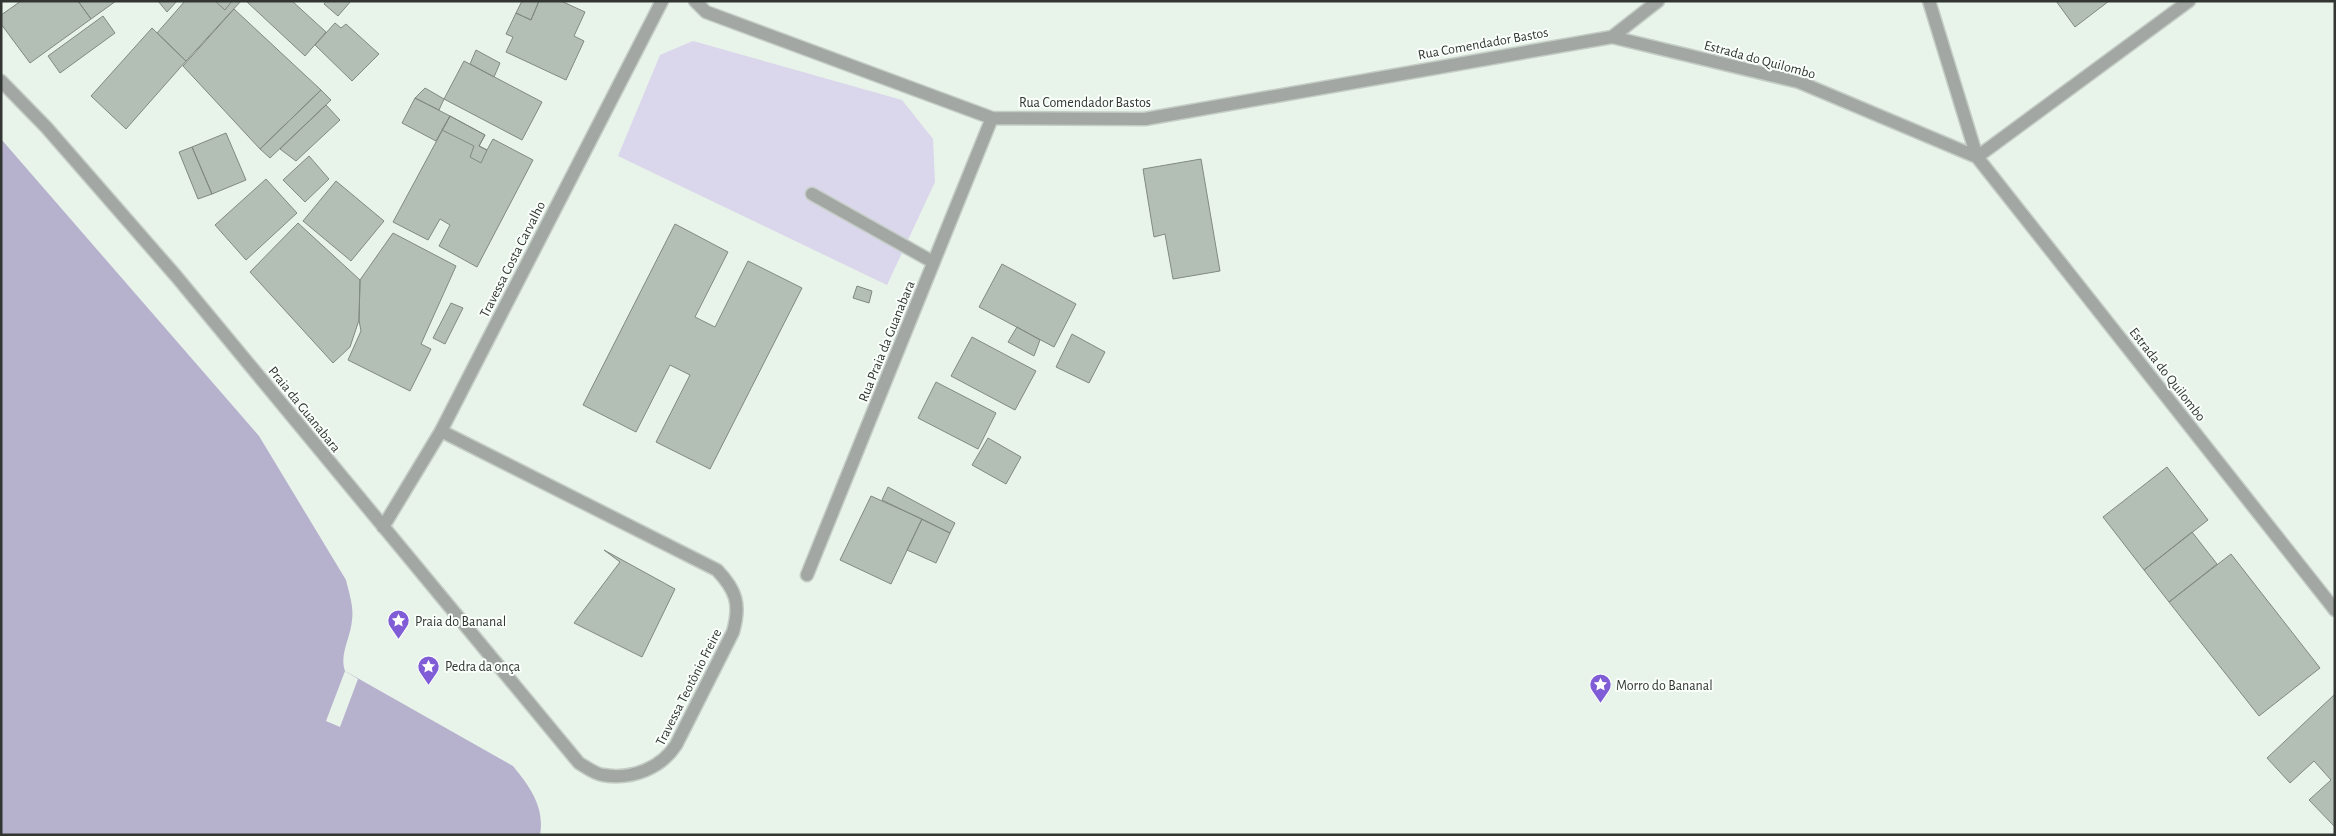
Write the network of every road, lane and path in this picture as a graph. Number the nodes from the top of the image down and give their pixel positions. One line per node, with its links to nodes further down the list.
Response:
1 (662, 1): 12 (street, Travessa Costa Carvalho)
2 (695, 1): 8 (street, Rua Comendador Bastos)
3 (1658, 1): 6 (street)
4 (1929, 1): 9 (street, Estrada do Quilombo)
5 (2190, 1): 9 (street)
6 (1612, 36): 8 (street, Rua Comendador Bastos); 9 (street, Estrada do Quilombo)
7 (1, 80): 13 (street, Praia da Guanabara)
8 (992, 118): 11 (street, Rua Praia da Guanabara)
9 (1977, 157): 15 (street, Estrada do Quilombo)
10 (812, 194): 11 (street)
11 (933, 262): 14 (street, Rua Praia da Guanabara)
12 (441, 431): 13 (street, Travessa Costa Carvalho); 16 (street, Travessa Teotônio Freire)
13 (383, 527): 16 (street, Praia da Guanabara)
14 (807, 575)
15 (2335, 610)
16 (578, 763)

